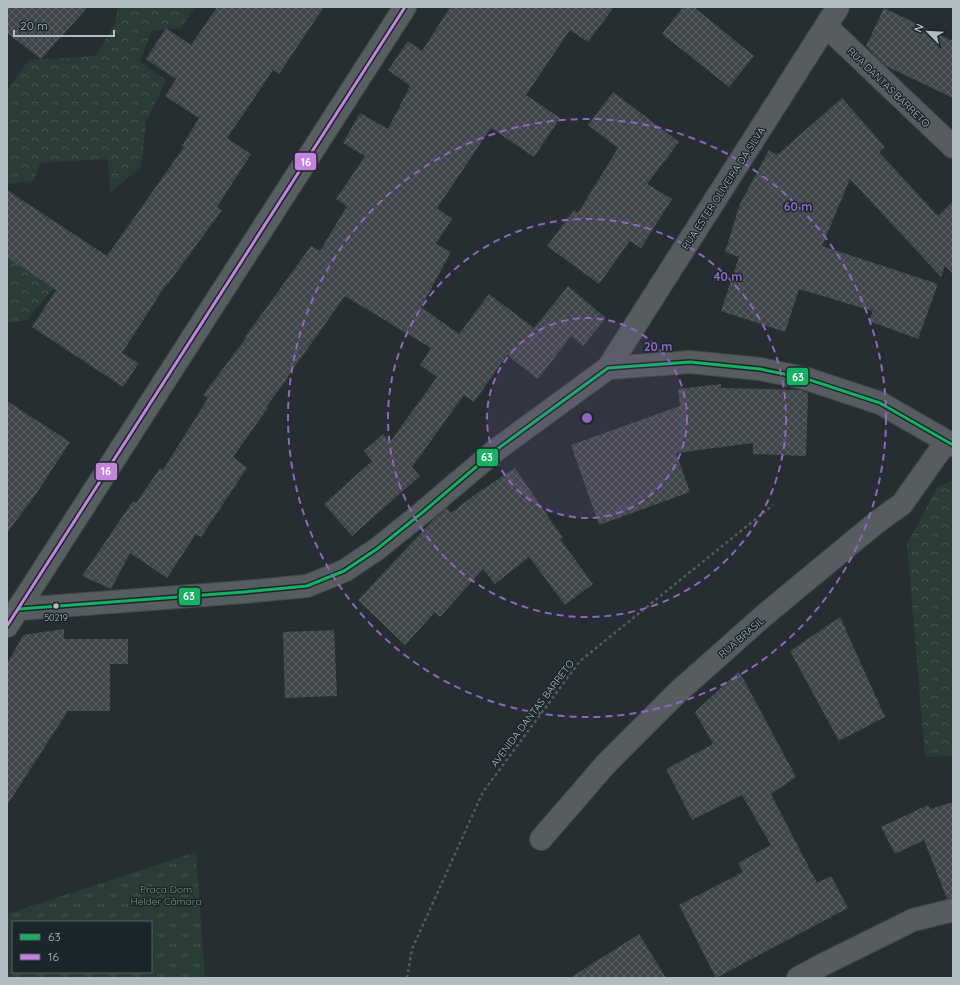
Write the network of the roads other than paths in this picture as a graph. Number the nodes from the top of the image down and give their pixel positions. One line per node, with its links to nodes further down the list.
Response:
1 (405, 7): 7 (main road)
2 (838, 7): 3 (street, RUA ESTER OLIVEIRA DA SILVA)
3 (826, 26): 4 (street, RUA DANTAS BARRETO); 5 (street, RUA ESTER OLIVEIRA DA SILVA)
4 (953, 147)
5 (608, 368): 6 (street); 7 (street)
6 (950, 444): 8 (street, RUA BRASIL)
7 (13, 618)
8 (541, 839)
9 (953, 910): 10 (street)
10 (798, 978)

